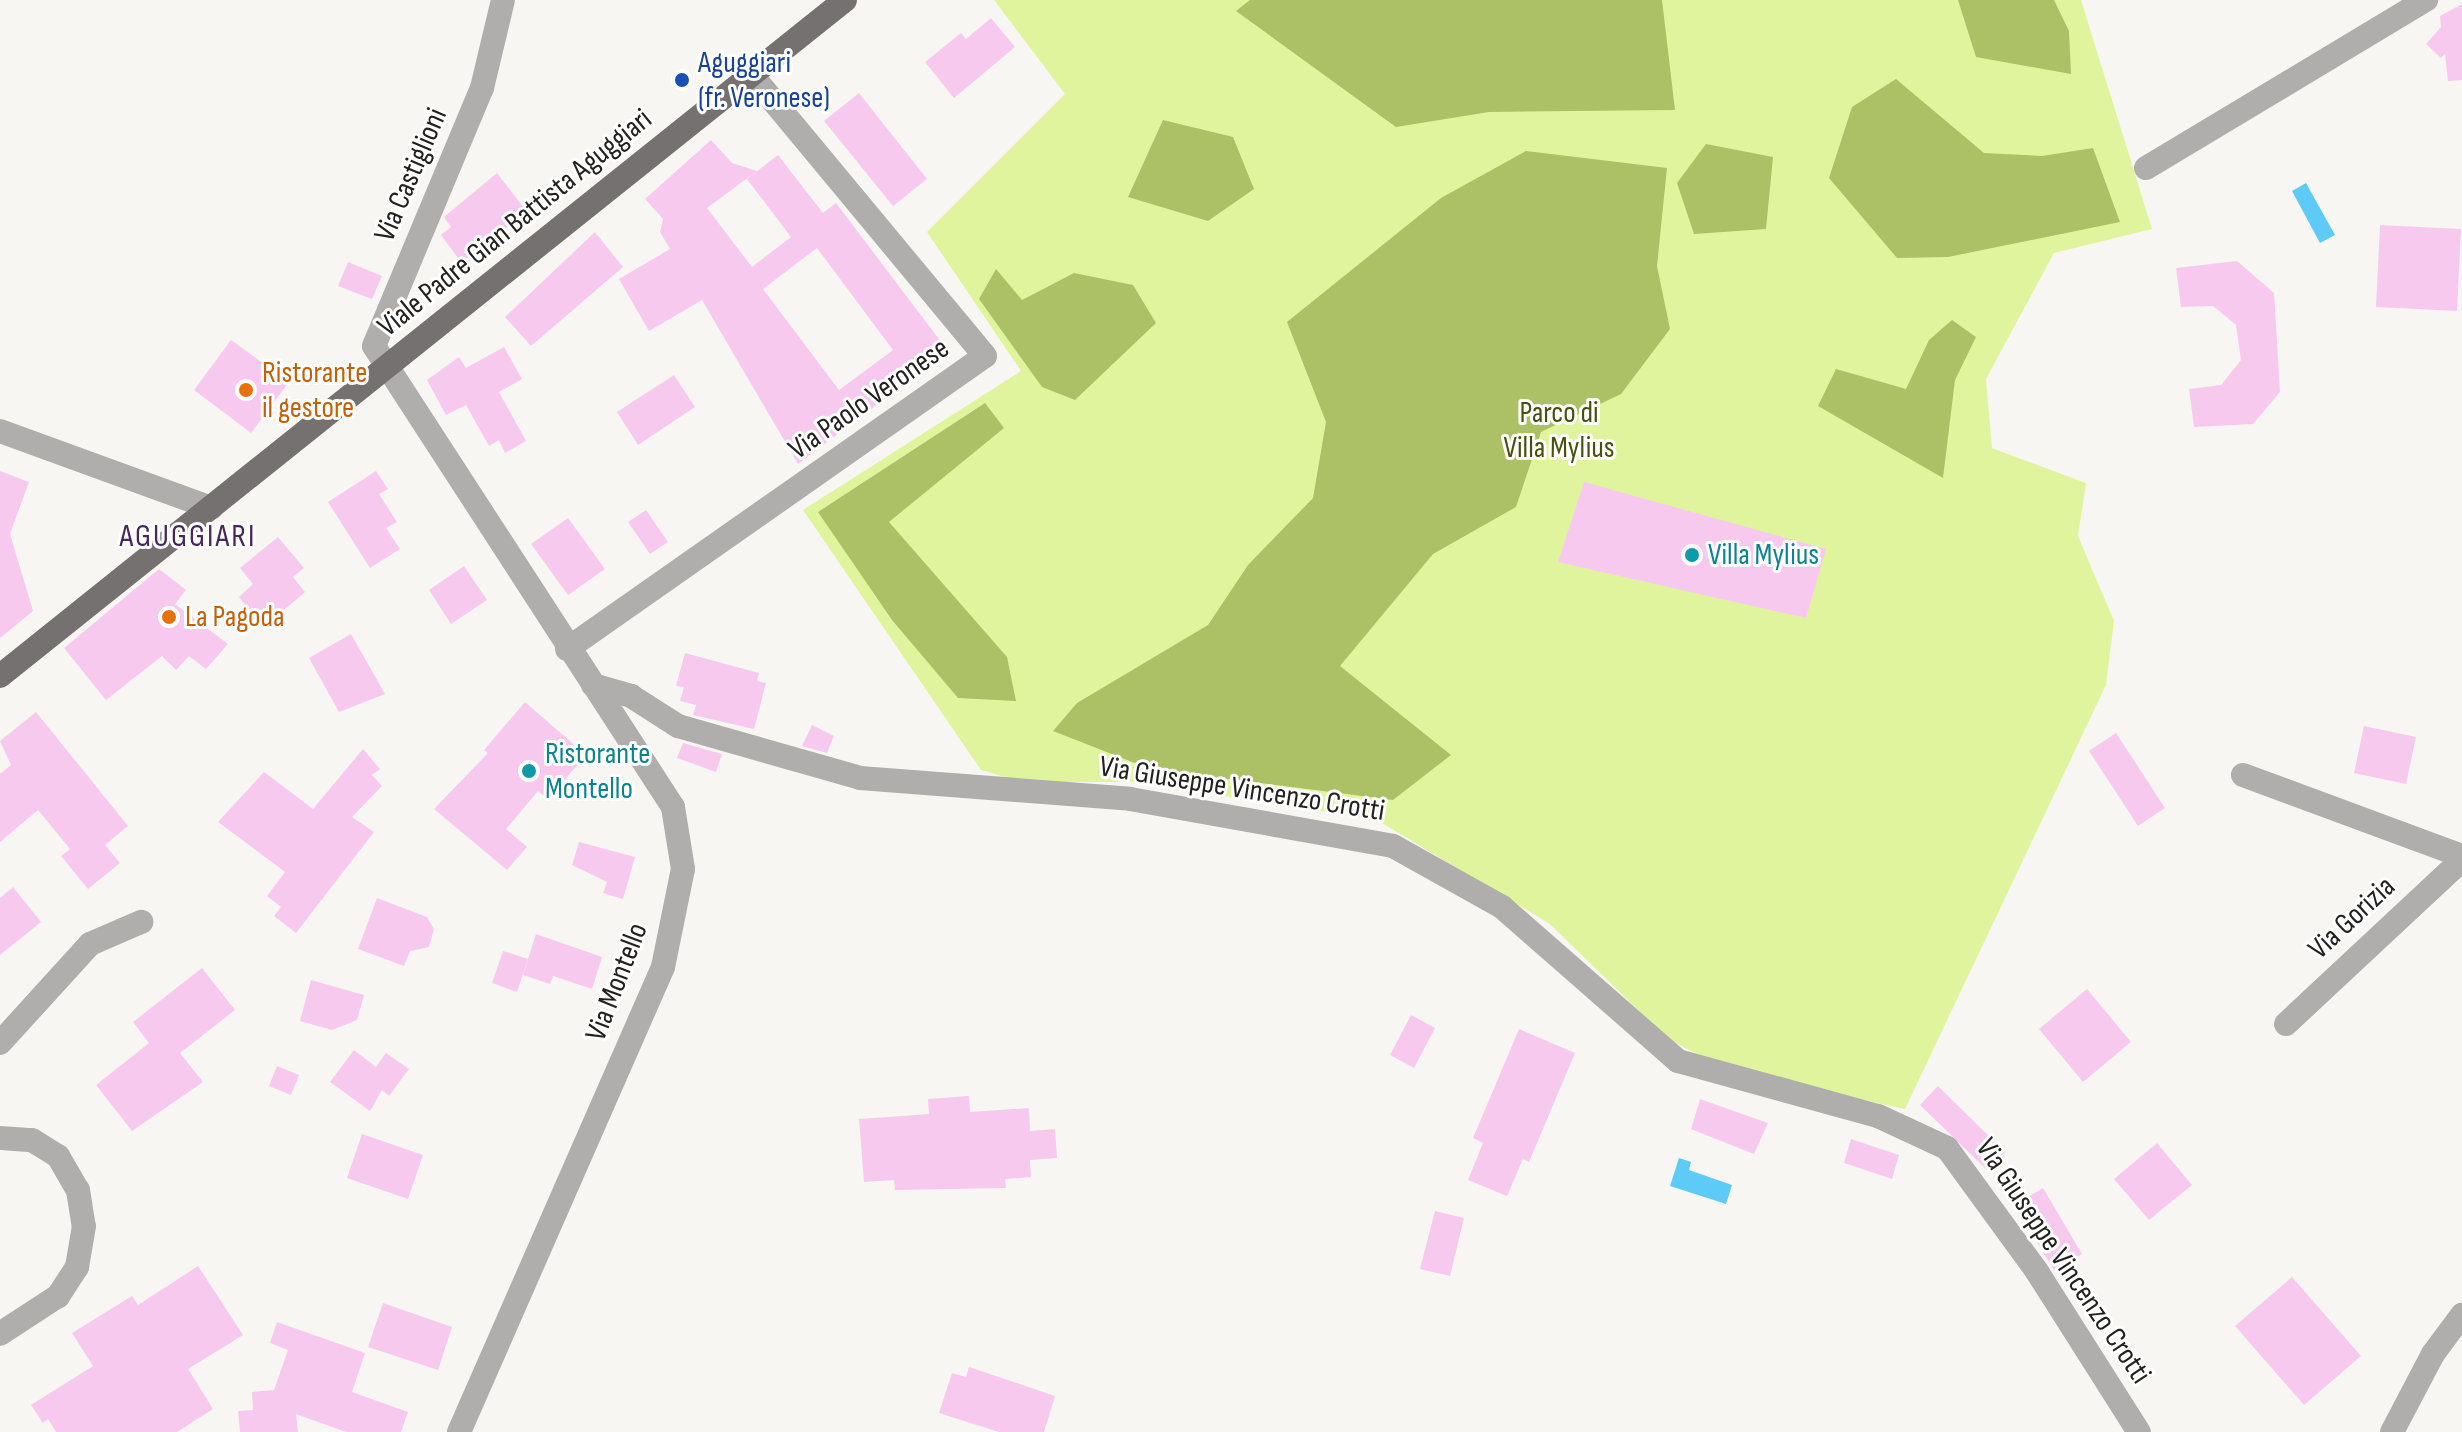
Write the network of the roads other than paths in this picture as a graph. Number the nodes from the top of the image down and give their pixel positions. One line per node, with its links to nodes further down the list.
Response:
1 (503, 0): 6 (street, Via Castiglioni)
2 (845, 0): 4 (main road, Viale Padre Gian Battista Aguggiari)
3 (2426, 0): 5 (street)
4 (751, 74): 6 (main road, Viale Padre Gian Battista Aguggiari); 9 (street, Via Paolo Veronese)
5 (2146, 168)
6 (384, 370): 8 (main road, Viale Padre Gian Battista Aguggiari); 9 (street, Via Montello)
7 (0, 431): 8 (street)
8 (211, 508): 10 (main road, Viale Padre Gian Battista Aguggiari)
9 (567, 649): 11 (street, Via Montello)
10 (6, 665)
11 (593, 685): 20 (street, Via Montello); 21 (street, Via Giuseppe Vincenzo Crotti)
12 (2243, 775): 13 (street, Via Gorizia)
13 (2462, 858): 15 (street, Via Gorizia)
14 (141, 922): 16 (street)
15 (2286, 1024)
16 (0, 1043)
17 (0, 1138): 19 (street)
18 (2462, 1315): 22 (street)
19 (0, 1334)
20 (459, 1432)
21 (2139, 1432)
22 (2392, 1432)

